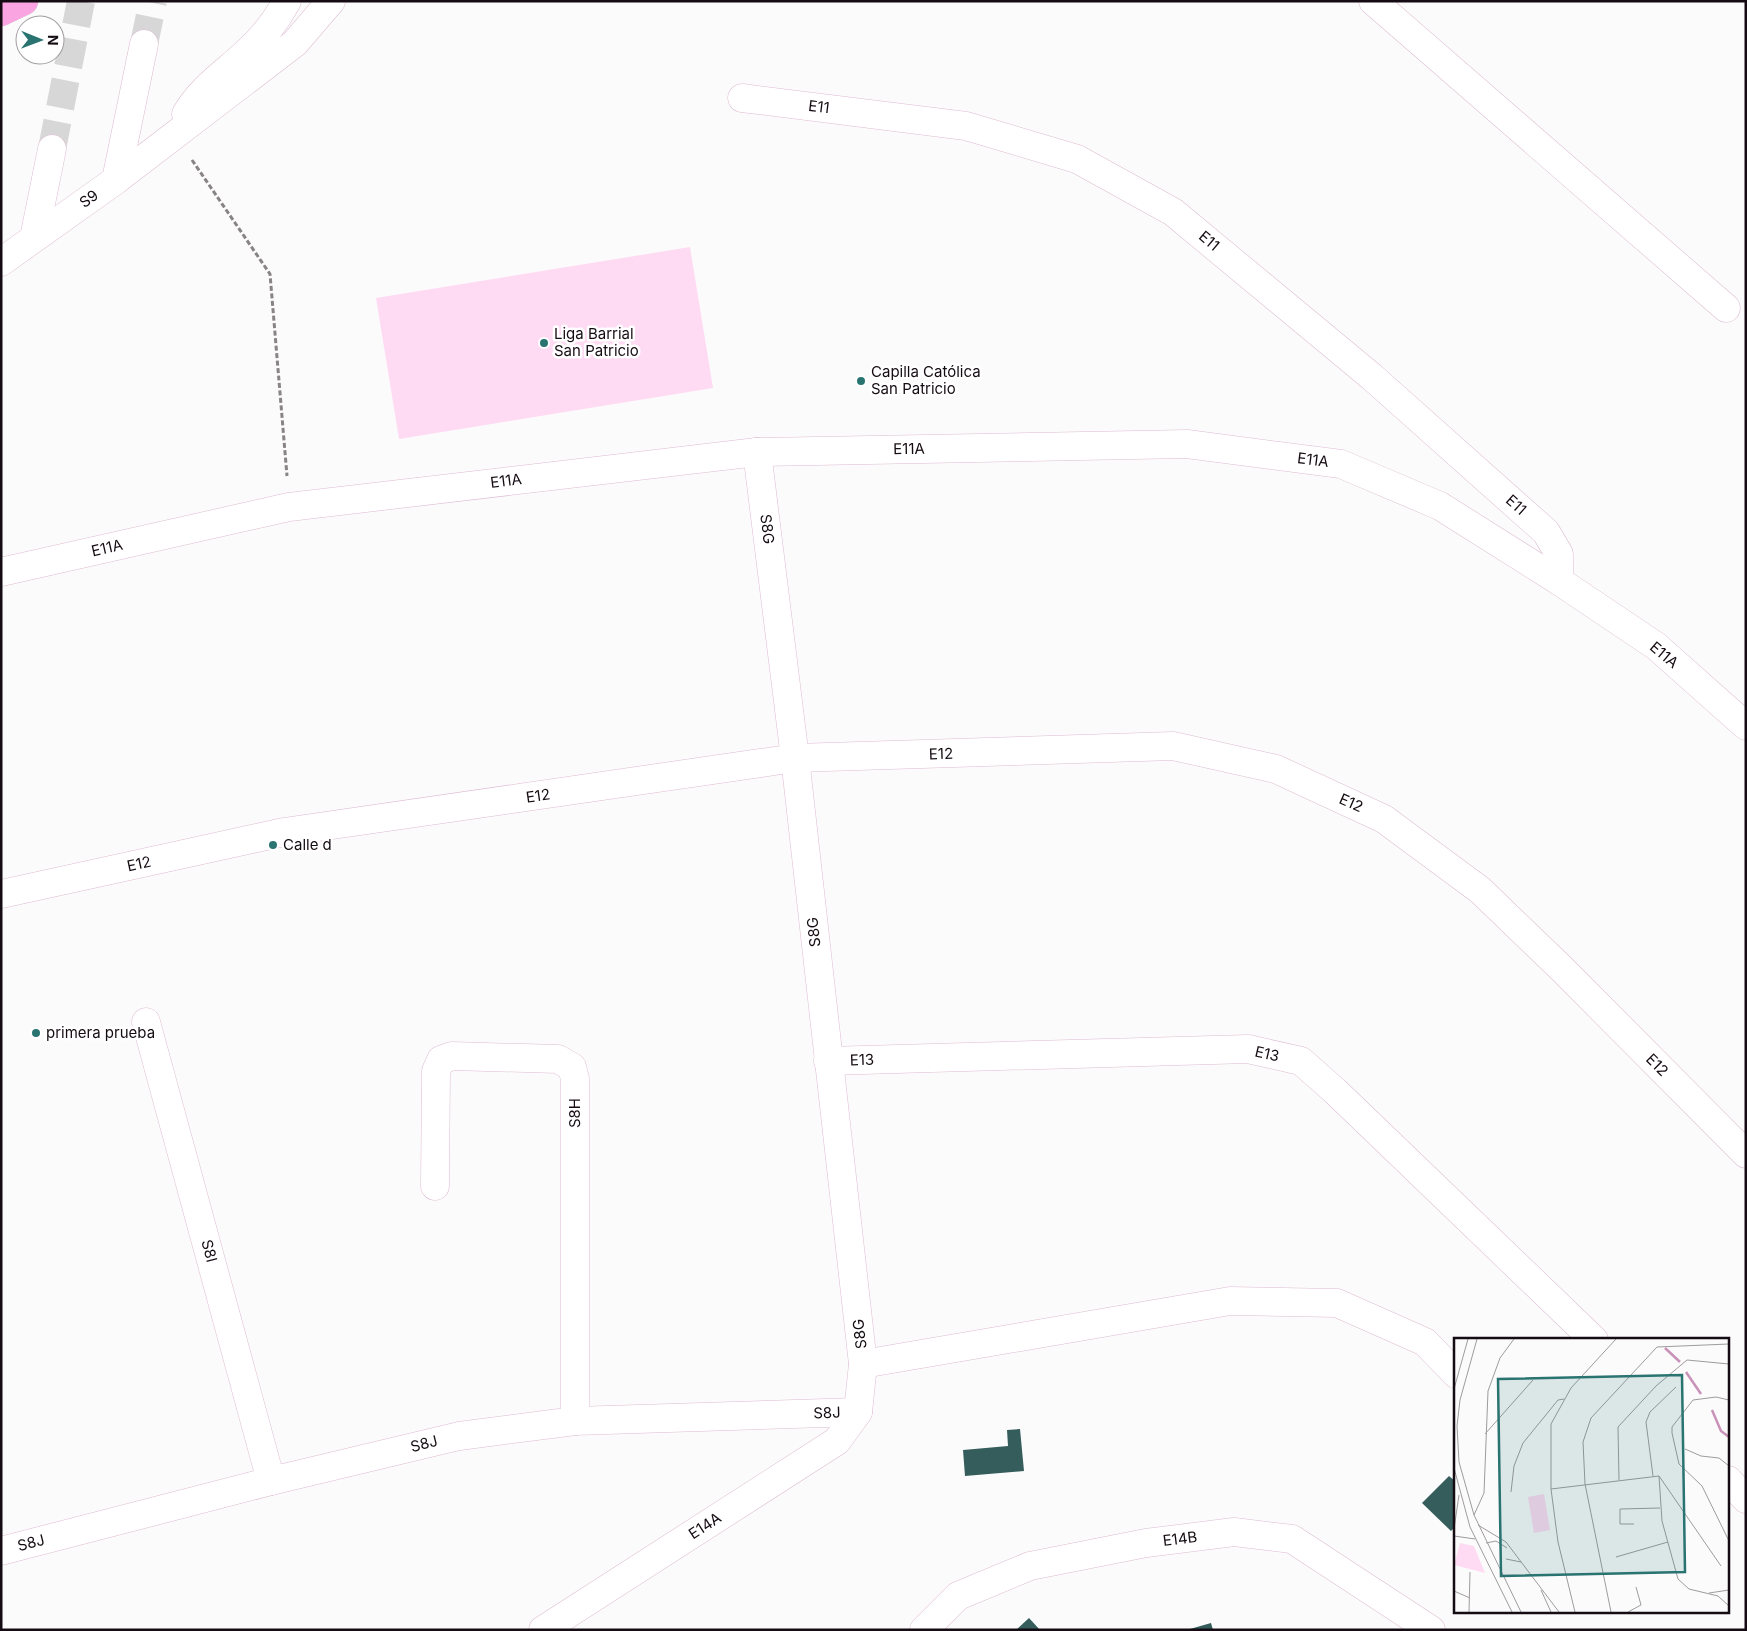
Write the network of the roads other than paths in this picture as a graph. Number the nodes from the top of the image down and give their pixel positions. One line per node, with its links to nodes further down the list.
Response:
1 (24, 1): 5 (highway)
2 (286, 1): 8 (street, S9)
3 (331, 1): 8 (street, S9)
4 (1372, 1): 13 (street)
5 (1, 12)
6 (144, 44): 10 (street)
7 (742, 98): 16 (street, E11)
8 (174, 134): 10 (street, S9)
9 (52, 149): 11 (street)
10 (116, 180): 11 (street, S9)
11 (34, 238): 12 (street, S9)
12 (1, 262)
13 (1726, 308)
14 (757, 452): 15 (street, E11A); 16 (street, E11A); 18 (street, S8G)
15 (1, 572)
16 (1559, 581): 17 (street, E11A)
17 (1746, 726)
18 (795, 758): 19 (street, E12); 21 (street, S8G); 22 (street, E12)
19 (1, 894)
20 (146, 1022): 29 (street, S8I)
21 (828, 1061): 24 (street, E13); 25 (street, S8G)
22 (1746, 1154)
23 (435, 1186): 28 (street, S8H)
24 (1592, 1338)
25 (863, 1364): 26 (street); 27 (street, S8G)
26 (1454, 1372)
27 (858, 1412): 28 (street, S8J); 33 (street, E14A)
28 (575, 1421): 29 (street, S8J)
29 (271, 1481): 32 (street, S8J)
30 (1730, 1482): 31 (street)
31 (1746, 1499)
32 (1, 1551)
33 (543, 1630)
34 (924, 1630): 35 (street, E14B)
35 (1431, 1630)

